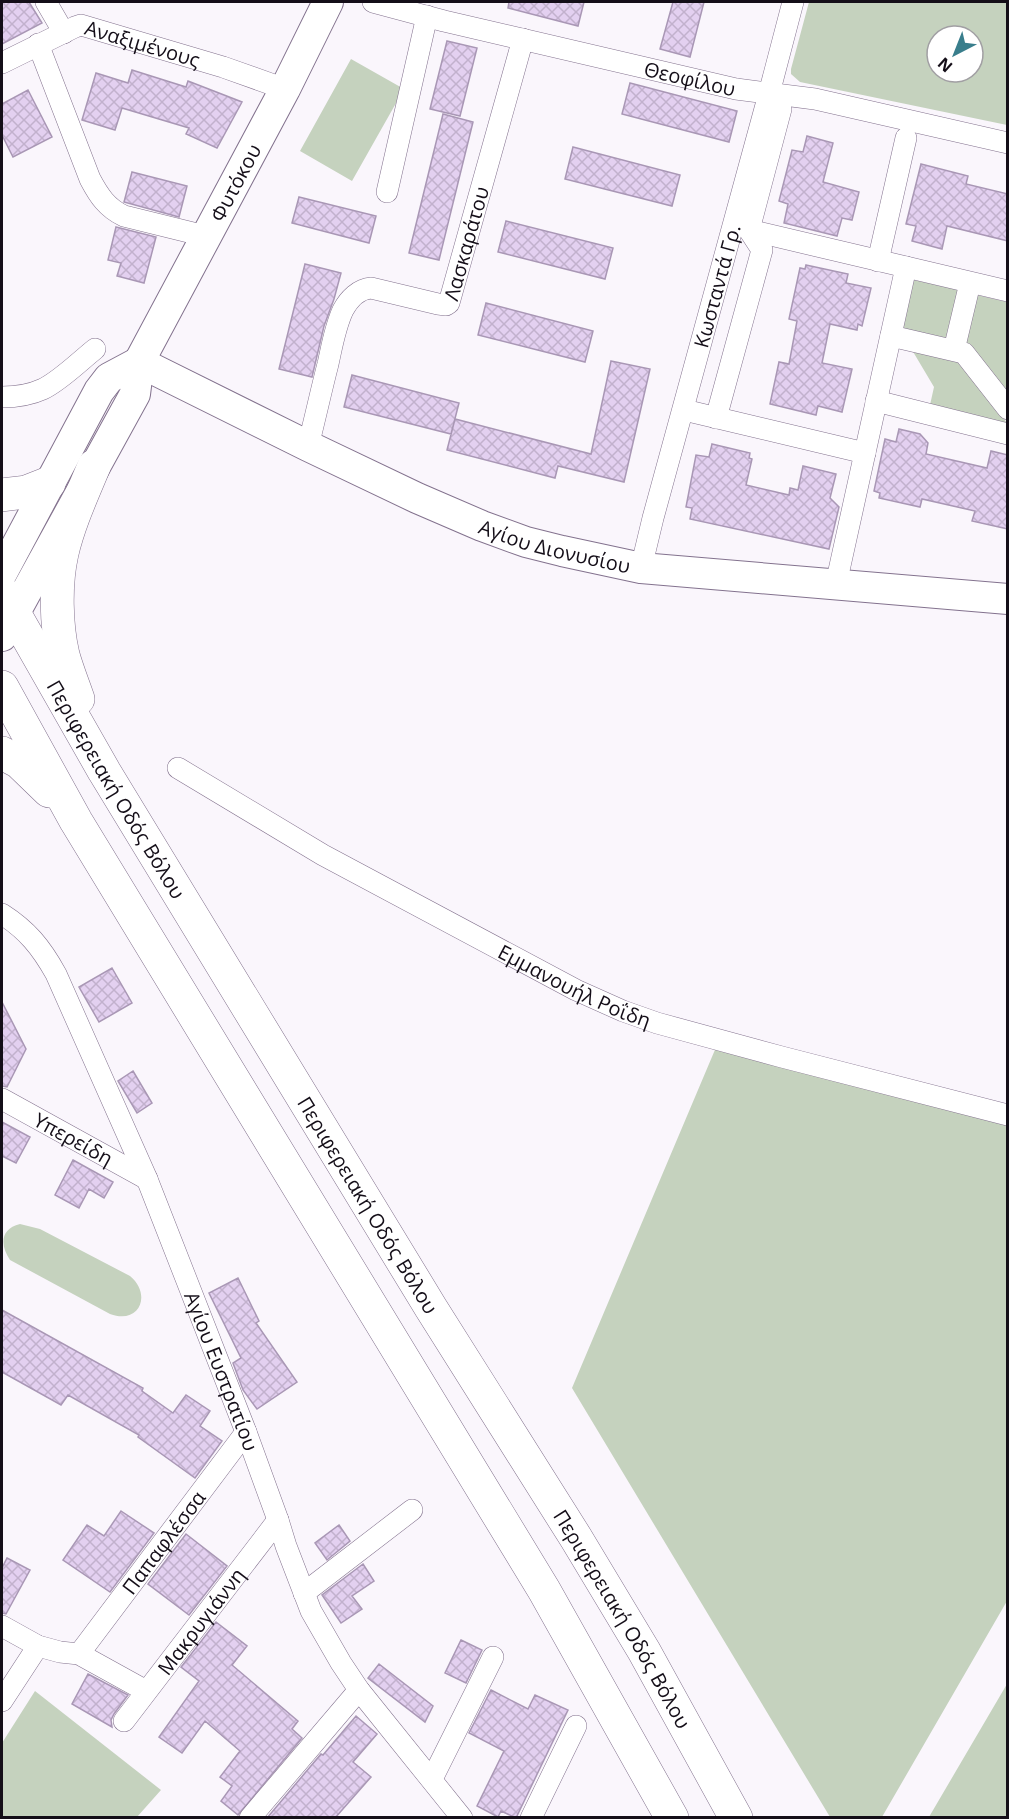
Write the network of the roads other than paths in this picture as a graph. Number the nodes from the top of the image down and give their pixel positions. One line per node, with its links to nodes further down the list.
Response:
1 (46, 2): 6 (street)
2 (328, 2): 10 (main road, Φυτόκου)
3 (373, 2): 5 (street, Θεοφίλου)
4 (793, 2): 11 (street, Κωσταντά Γρ.)
5 (440, 13): 7 (street, Θεοφίλου); 14 (street)
6 (64, 33): 8 (street, Αναξιμένους); 10 (street, Αναξιμένους)
7 (523, 39): 11 (street, Θεοφίλου); 31 (street, Λασκαράτου)
8 (38, 44): 9 (street, Αναξιμένους); 16 (street)
9 (2, 63)
10 (285, 89): 16 (main road, Φυτόκου)
11 (775, 101): 13 (street, Θεοφίλου); 15 (street); 28 (street, Κωσταντά Γρ.)
12 (906, 138): 17 (street)
13 (1008, 143)
14 (387, 192)
15 (748, 230): 17 (street); 29 (street)
16 (206, 236): 24 (main road, Φυτόκου)
17 (879, 261): 18 (street)
18 (906, 267): 19 (street); 21 (street)
19 (970, 283): 20 (street); 23 (street)
20 (1008, 291)
21 (891, 336): 23 (street); 26 (street)
22 (94, 349): 25 (street)
23 (954, 350): 27 (street)
24 (139, 362): 31 (main road, Αγίου Διονυσίου); 33 (main road, Φυτόκου); 34 (main road)
25 (2, 397)
26 (876, 401): 30 (street); 32 (street)
27 (1008, 409)
28 (684, 410): 29 (street); 36 (street, Κωσταντά Γρ.)
29 (716, 418): 32 (street)
30 (1008, 434)
31 (308, 446): 36 (main road, Αγίου Διονυσίου)
32 (865, 453): 38 (street)
33 (94, 466): 40 (main road, Φυτόκου); 44 (main road)
34 (49, 483): 35 (main road); 37 (main road)
35 (2, 495)
36 (641, 568): 38 (main road, Αγίου Διονυσίου)
37 (2, 573)
38 (836, 584): 39 (main road, Αγίου Διονυσίου)
39 (1008, 598)
40 (5, 614): 44 (main road, Περιφερειακή Οδός Βόλου)
41 (2, 687): 45 (main road)
42 (2, 753): 45 (main road)
43 (178, 768): 48 (street, Εμμανουήλ Ροΐδη)
44 (104, 771): 68 (main road, Περιφερειακή Οδός Βόλου)
45 (76, 821): 67 (main road)
46 (4, 924): 49 (street, Αγίου Ευστρατίου)
47 (2, 1100): 49 (street, Υπερείδη)
48 (1008, 1115)
49 (147, 1179): 50 (street, Αγίου Ευστρατίου)
50 (246, 1432): 52 (street, Αγίου Ευστρατίου); 56 (street, Παπαφλέσσα)
51 (412, 1510): 53 (street)
52 (278, 1520): 53 (street, Αγίου Ευστρατίου); 58 (street, Μακρυγιάννη)
53 (304, 1593): 59 (street, Αγίου Ευστρατίου)
54 (2, 1626): 55 (street)
55 (38, 1646): 56 (street); 60 (street)
56 (79, 1654): 58 (street)
57 (493, 1657): 63 (street)
58 (146, 1690): 61 (street, Μακρυγιάννη)
59 (359, 1690): 63 (street, Αγίου Ευστρατίου); 65 (street)
60 (2, 1701)
61 (124, 1721)
62 (576, 1726): 66 (street)
63 (432, 1779): 64 (street, Αγίου Ευστρατίου)
64 (459, 1817)
65 (250, 1818)
66 (531, 1818)
67 (672, 1818)
68 (736, 1818)

